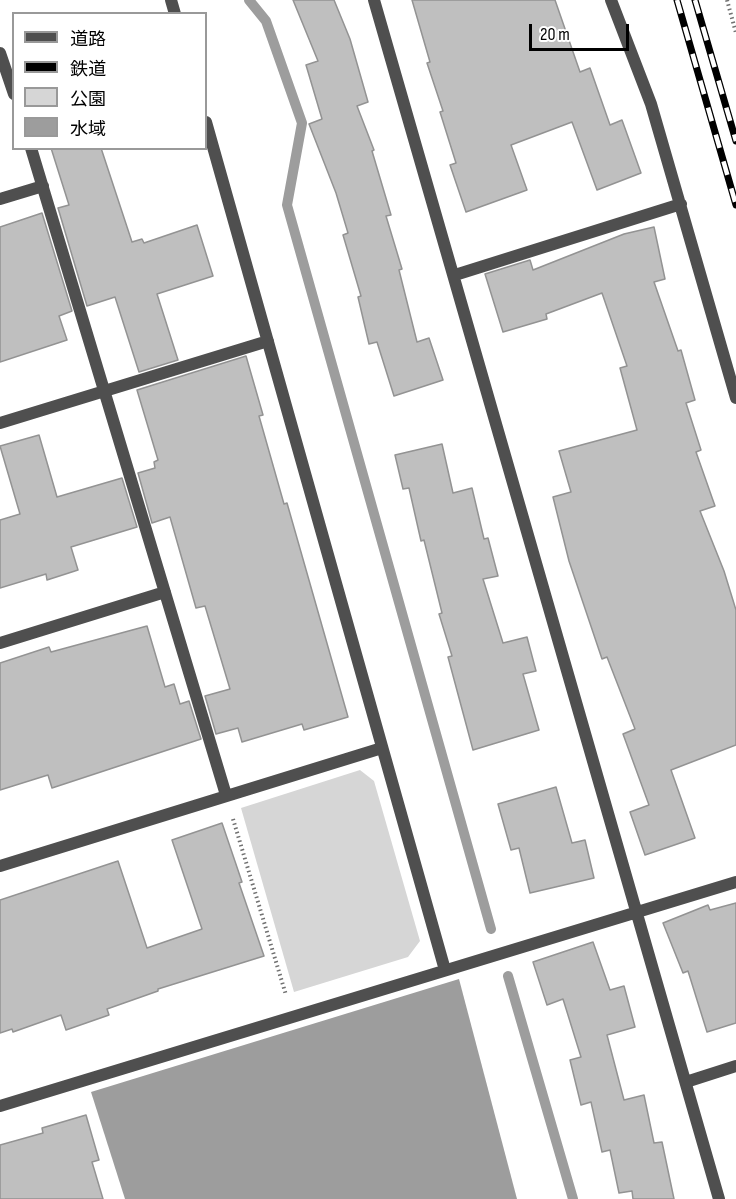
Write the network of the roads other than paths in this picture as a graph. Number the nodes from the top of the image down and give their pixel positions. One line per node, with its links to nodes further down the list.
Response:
1 (374, 0): 10 (street)
2 (610, 0): 9 (street)
3 (0, 53): 4 (street)
4 (12, 88)
5 (207, 126): 11 (street)
6 (32, 150): 7 (street)
7 (43, 186): 8 (street); 12 (street)
8 (0, 199)
9 (681, 204): 10 (street); 13 (street)
10 (455, 275): 21 (street)
11 (268, 341): 12 (street); 17 (street)
12 (106, 391): 14 (street); 15 (street)
13 (736, 398)
14 (0, 423)
15 (165, 592): 16 (street); 18 (street)
16 (0, 643)
17 (382, 748): 18 (street); 22 (street)
18 (226, 795): 19 (street)
19 (0, 866)
20 (736, 882): 21 (street)
21 (635, 912): 22 (street); 24 (street)
22 (445, 970): 25 (street)
23 (736, 1066): 24 (street)
24 (686, 1082): 26 (street)
25 (0, 1106)
26 (719, 1199)

